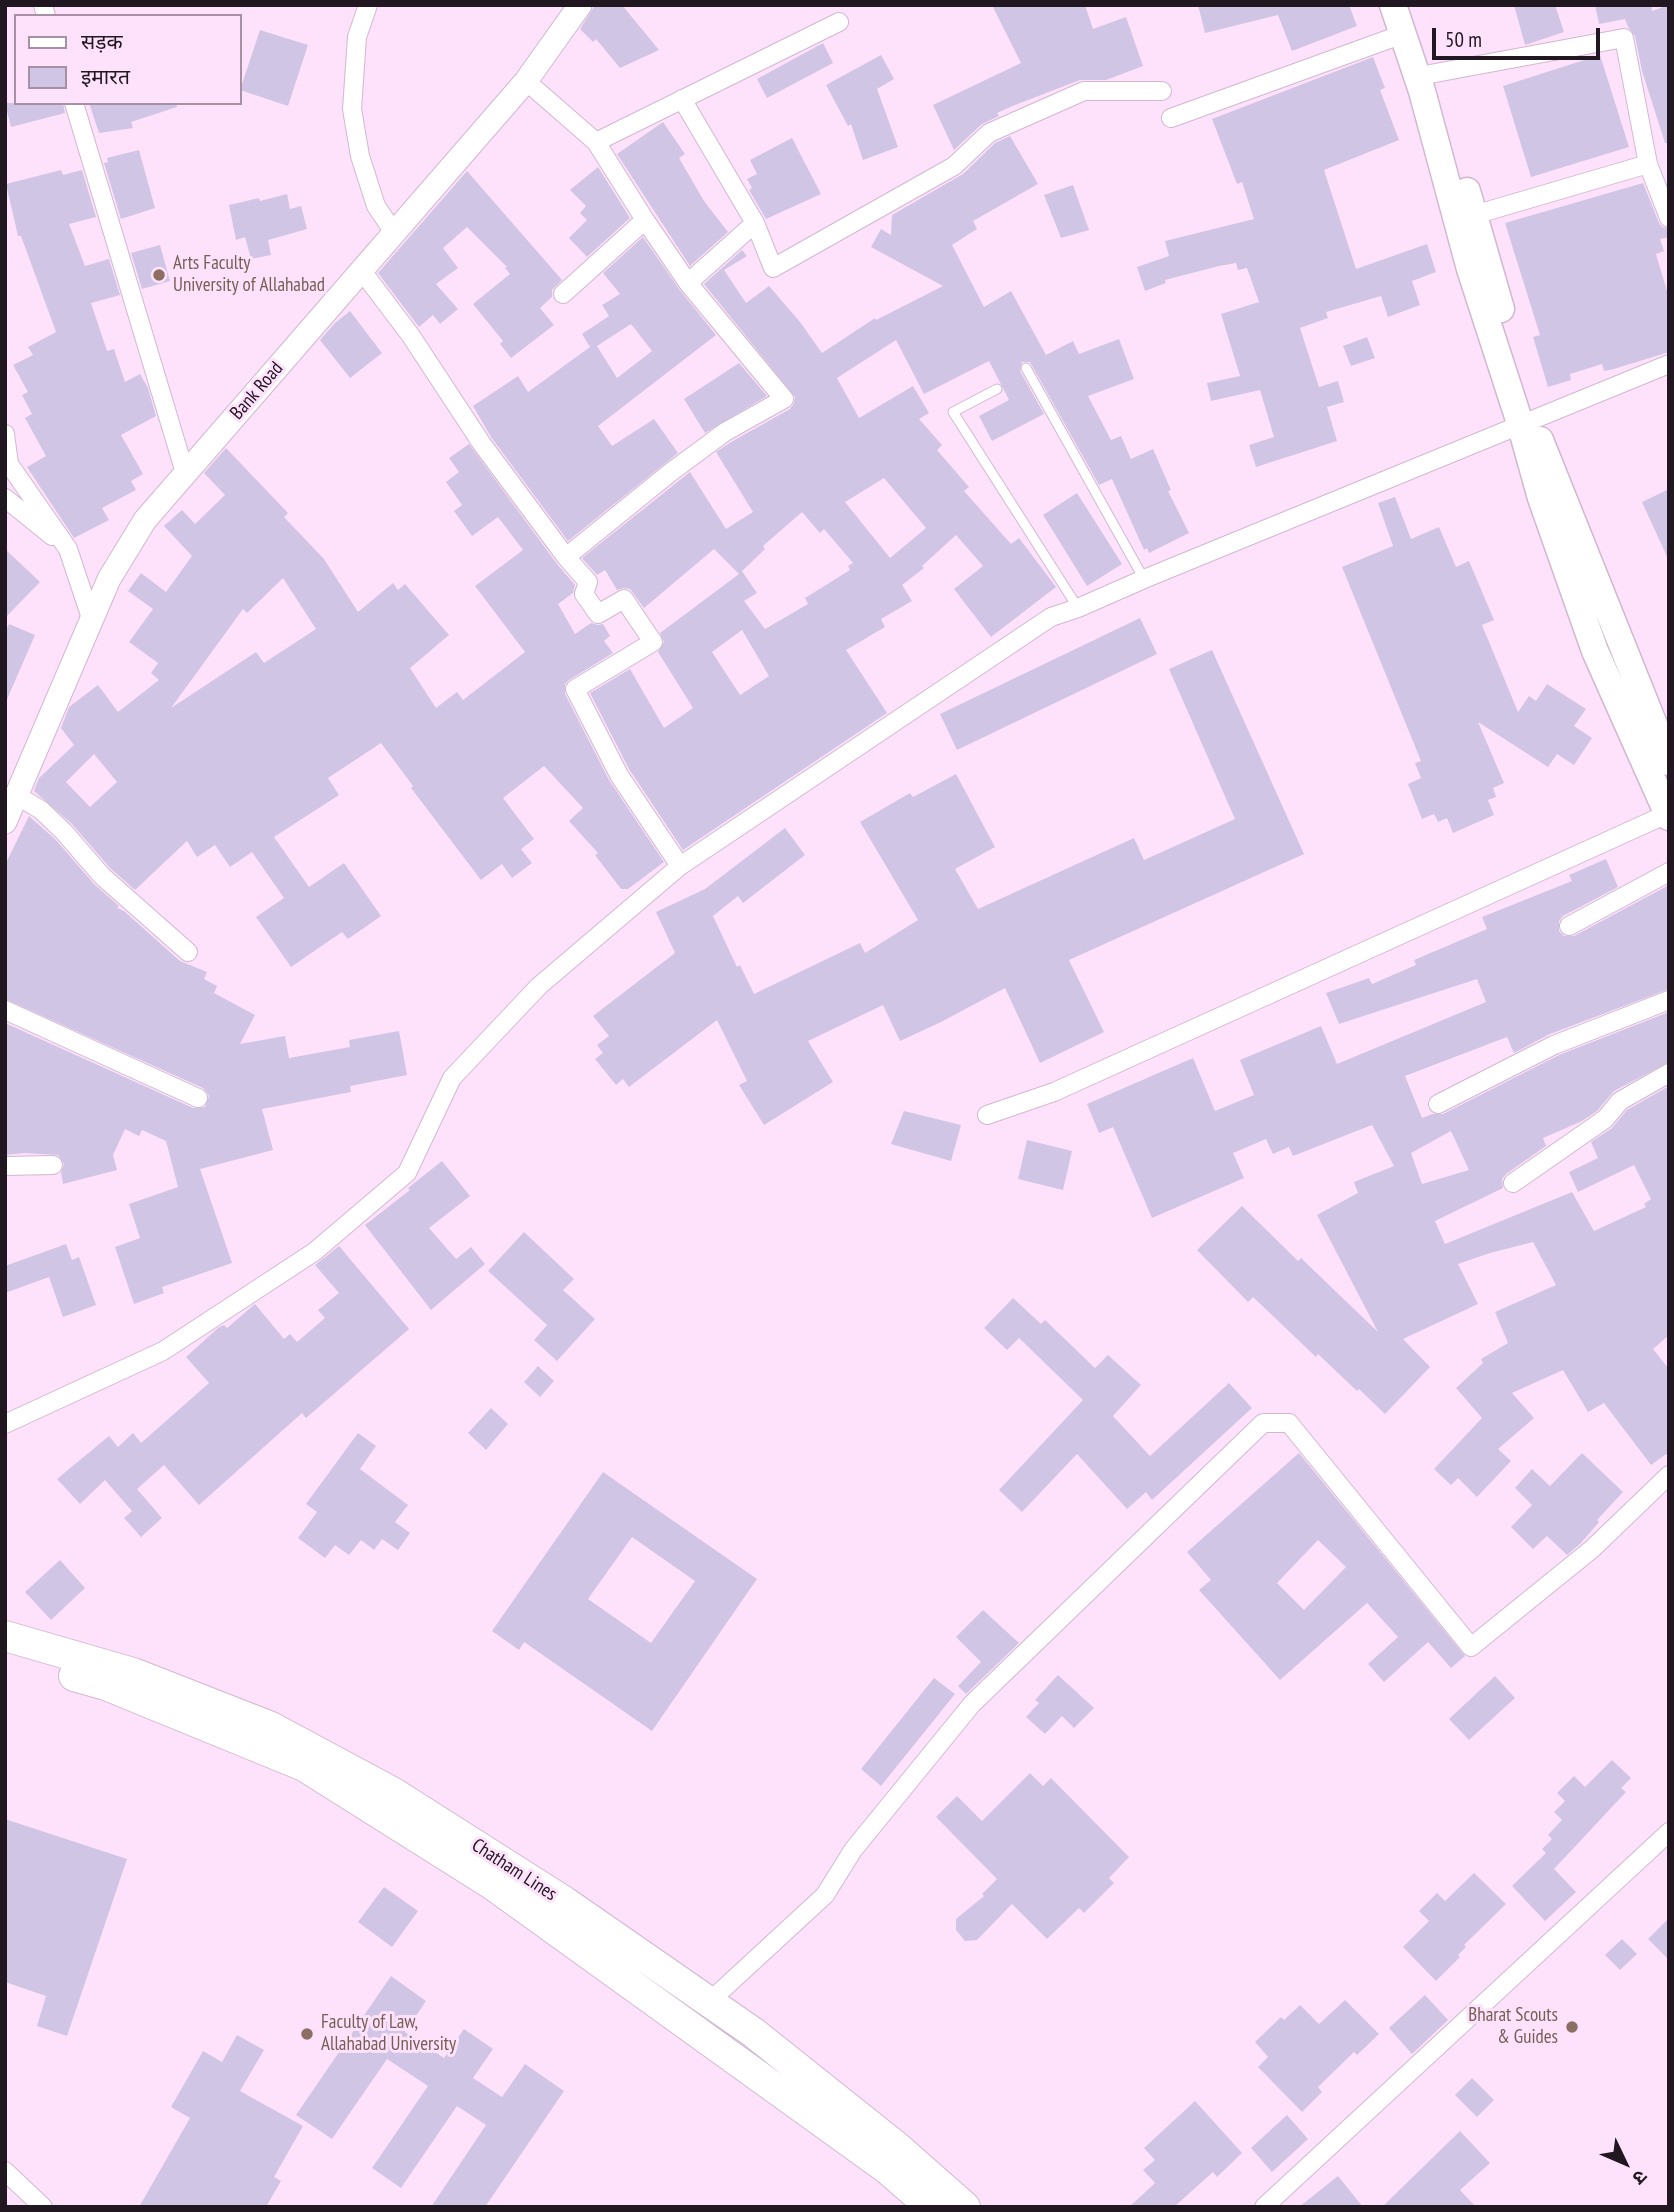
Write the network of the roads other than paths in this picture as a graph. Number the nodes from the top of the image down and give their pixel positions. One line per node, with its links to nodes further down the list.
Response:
1 (368, 5): 19 (street)
2 (580, 5): 8 (street, Bank Road)
3 (1394, 5): 6 (main road)
4 (1411, 5): 7 (main road)
5 (839, 22): 10 (street)
6 (1403, 34): 12 (street); 26 (main road)
7 (1430, 74): 14 (street); 15 (main road)
8 (526, 81): 13 (street); 19 (street, Bank Road)
9 (1161, 91): 18 (street)
10 (682, 99): 13 (street); 18 (street)
11 (75, 105): 28 (street)
12 (1171, 118)
13 (596, 142): 17 (street)
14 (1648, 164): 15 (street); 16 (street)
15 (1474, 215): 26 (main road)
16 (1669, 218)
17 (645, 220): 21 (street); 22 (street)
18 (755, 223): 21 (street)
19 (395, 234): 20 (street, Bank Road)
20 (362, 271): 28 (street, Bank Road); 31 (street)
21 (688, 283): 31 (street)
22 (563, 294)
23 (1669, 364): 26 (street)
24 (1026, 368): 32 (lane)
25 (997, 388): 33 (lane)
26 (1526, 421): 32 (street); 35 (main road); 37 (main road)
27 (5, 434): 30 (street)
28 (186, 474): 34 (street, Bank Road)
29 (5, 498): 30 (street)
30 (68, 549): 34 (street)
31 (566, 556): 39 (street)
32 (1144, 579): 33 (street)
33 (1078, 608): 39 (street)
34 (92, 621): 36 (street, Bank Road)
35 (1669, 762)
36 (15, 799): 38 (street, Bank Road); 42 (street)
37 (1668, 816): 48 (street)
38 (5, 822)
39 (680, 866): 52 (street)
40 (1669, 872): 41 (street)
41 (1569, 926)
42 (188, 952)
43 (1669, 1000): 47 (street)
44 (5, 1010): 46 (street)
45 (1669, 1073): 51 (street)
46 (198, 1098)
47 (1438, 1104)
48 (987, 1115)
49 (53, 1165): 50 (street)
50 (5, 1166)
51 (1513, 1184)
52 (5, 1424)
53 (1669, 1475): 57 (street)
54 (5, 1636): 57 (highway, Chatham Lines)
55 (5, 1656): 60 (highway, Chatham Lines)
56 (1669, 1832): 62 (street)
57 (709, 2002): 61 (highway, Chatham Lines)
58 (5, 2171): 59 (street)
59 (43, 2207)
60 (931, 2207)
61 (965, 2207)
62 (1264, 2207)

